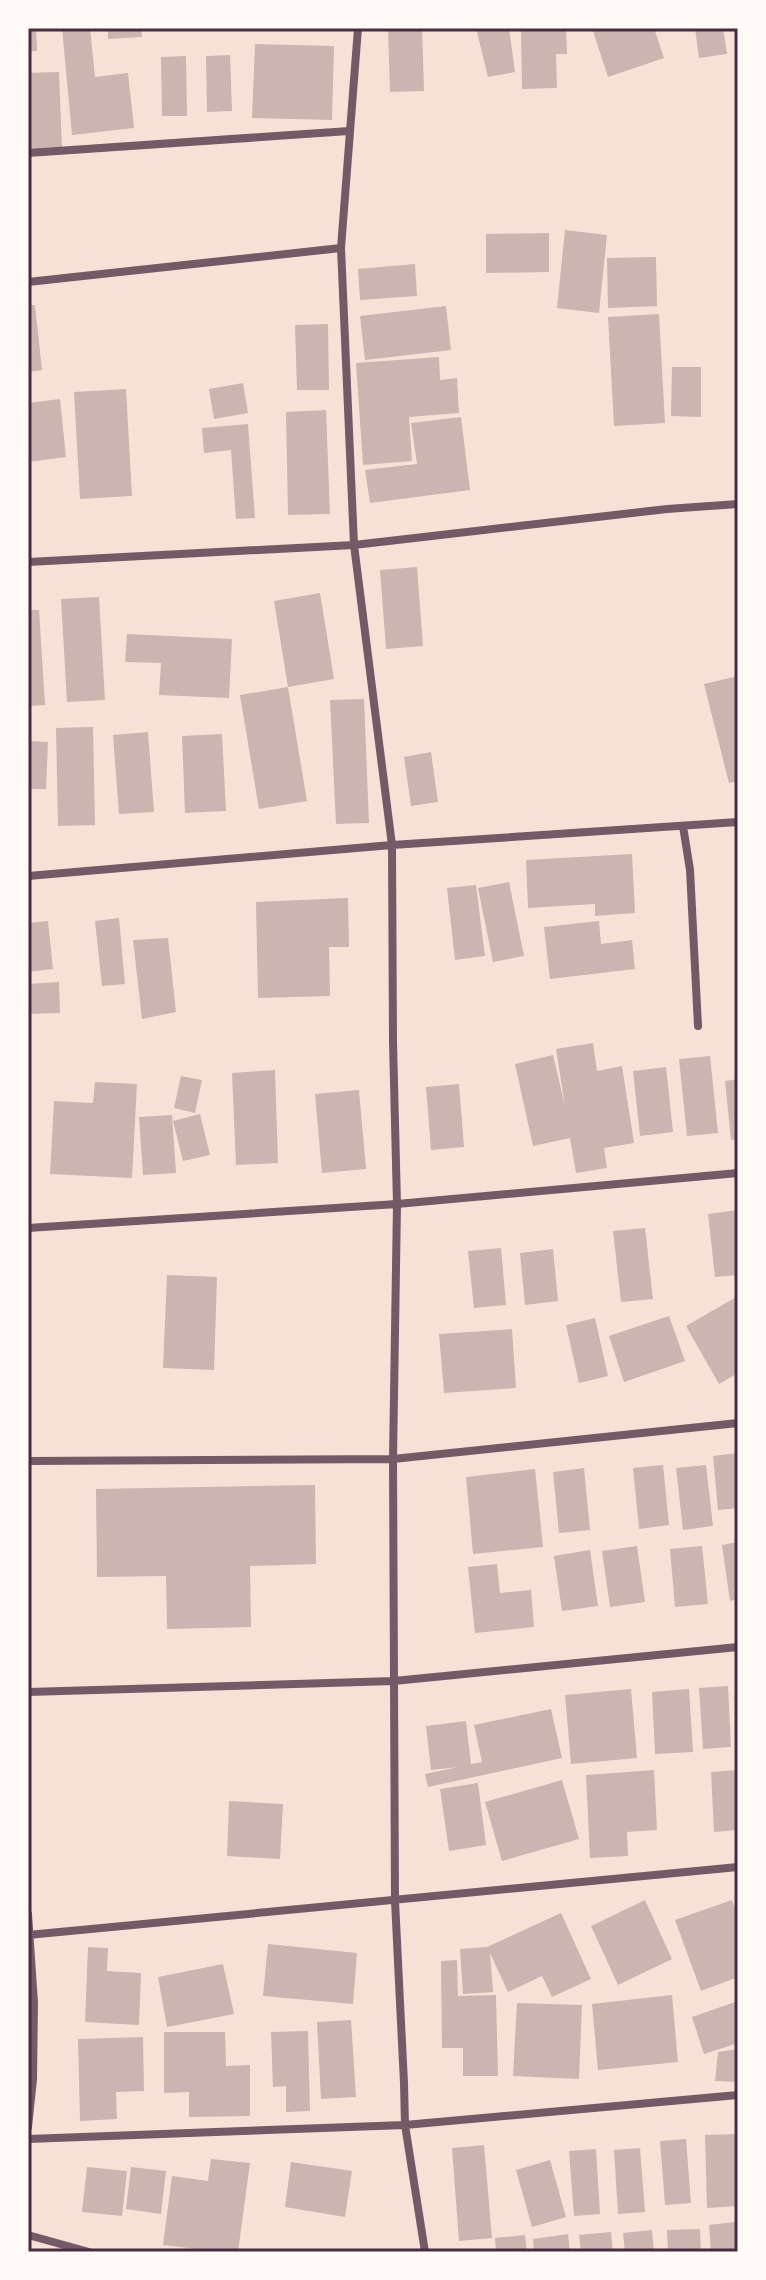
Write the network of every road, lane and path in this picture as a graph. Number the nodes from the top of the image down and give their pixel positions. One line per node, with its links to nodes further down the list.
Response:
1 (358, 28): 2 (street)
2 (349, 131): 3 (street); 4 (street)
3 (28, 153)
4 (341, 248): 5 (street); 7 (street)
5 (28, 282)
6 (738, 504): 7 (street)
7 (354, 545): 8 (street); 11 (street)
8 (28, 562)
9 (738, 822): 10 (street)
10 (683, 826): 11 (street); 13 (street)
11 (392, 845): 12 (street); 15 (street)
12 (28, 876)
13 (698, 1026)
14 (738, 1173): 15 (street)
15 (397, 1204): 16 (street); 18 (street)
16 (28, 1228)
17 (738, 1423): 18 (street)
18 (393, 1459): 19 (street); 21 (street)
19 (28, 1461)
20 (738, 1647): 21 (street)
21 (394, 1681): 22 (street); 24 (street)
22 (28, 1692)
23 (738, 1867): 24 (street)
24 (395, 1901): 26 (street); 28 (street)
25 (28, 1914): 26 (street)
26 (29, 1935): 29 (street)
27 (738, 2095): 28 (street)
28 (405, 2125): 30 (street); 33 (street)
29 (28, 2127)
30 (28, 2139)
31 (28, 2235): 32 (street)
32 (89, 2252)
33 (425, 2252)

